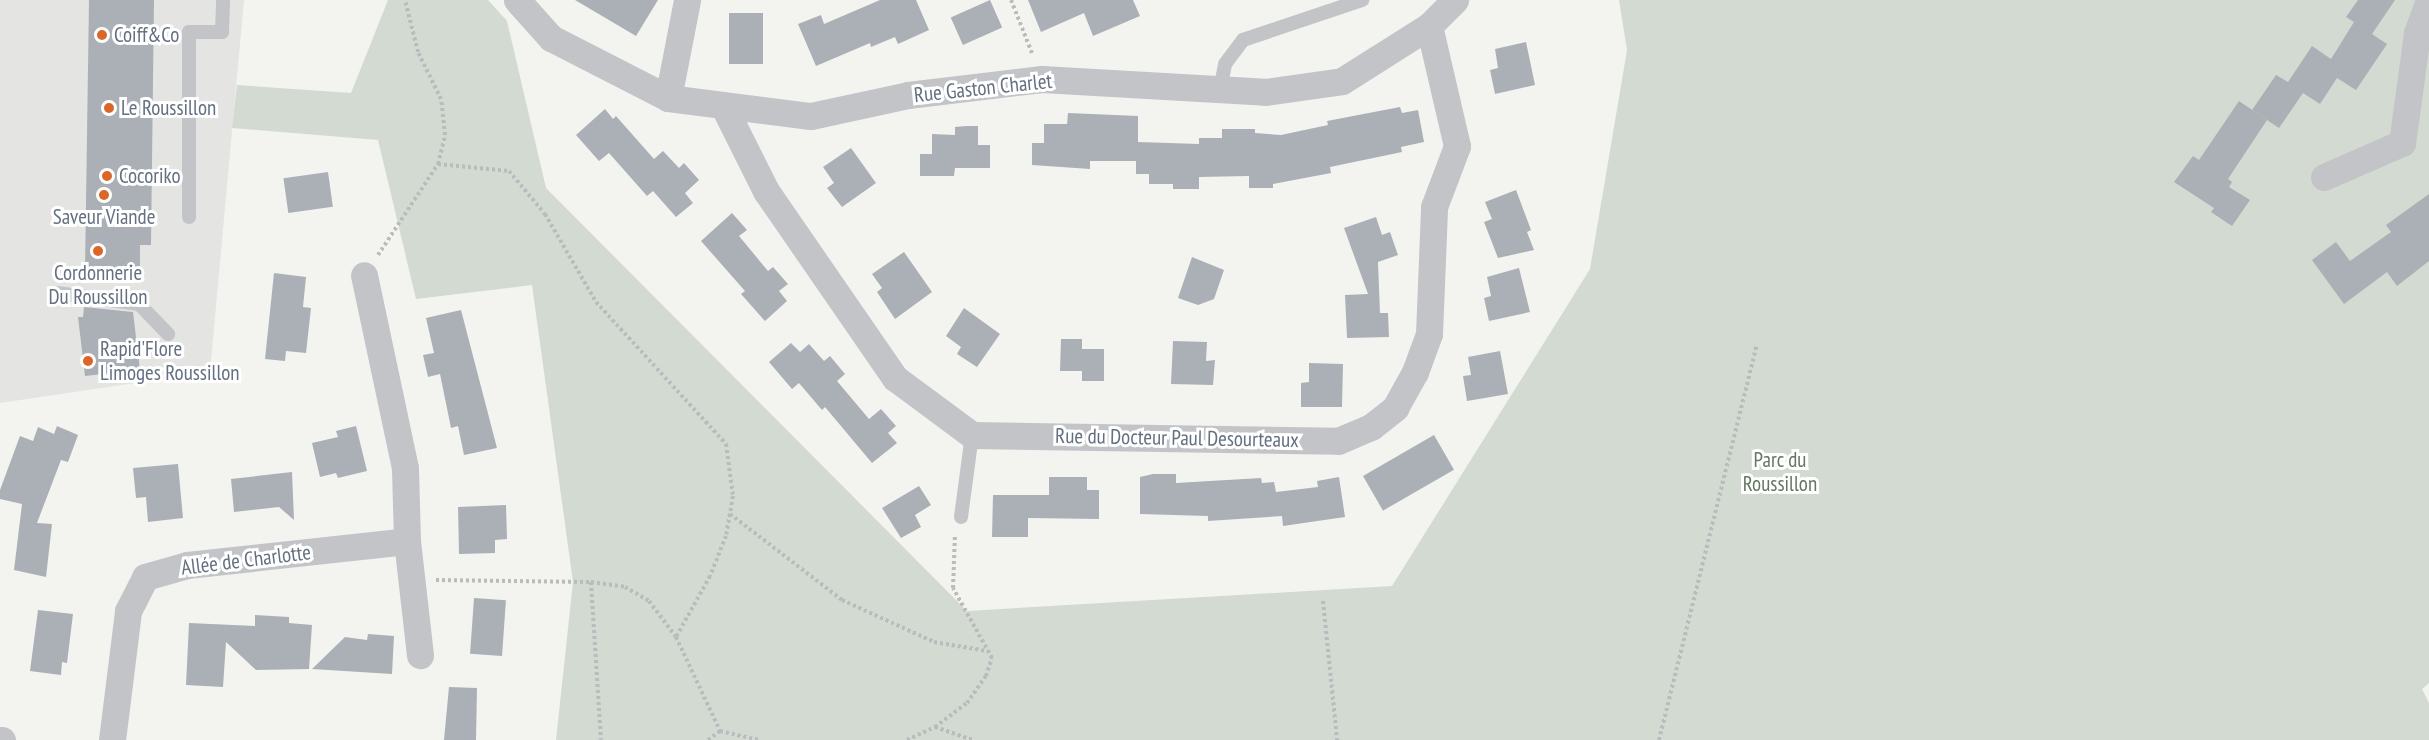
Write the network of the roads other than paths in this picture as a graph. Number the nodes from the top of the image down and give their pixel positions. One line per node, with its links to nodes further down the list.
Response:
1 (223, 0): 12 (lane)
2 (517, 0): 9 (street, Rue Gaston Charlet)
3 (687, 0): 9 (street)
4 (1362, 0): 8 (lane)
5 (1455, 0): 7 (street, Rue Gaston Charlet)
6 (2429, 0): 11 (street)
7 (1429, 26): 8 (street, Rue Gaston Charlet); 16 (street, Rue du Docteur Paul Desourteaux)
8 (1220, 90): 10 (street, Rue Gaston Charlet)
9 (668, 98): 10 (street, Rue Gaston Charlet)
10 (723, 105): 16 (street)
11 (2324, 177)
12 (189, 217)
13 (364, 275): 18 (street)
14 (57, 293): 15 (lane)
15 (168, 334)
16 (972, 435): 17 (lane)
17 (961, 517)
18 (407, 541): 19 (street); 20 (street, Allée de Charlotte)
19 (420, 654)
20 (112, 740)

